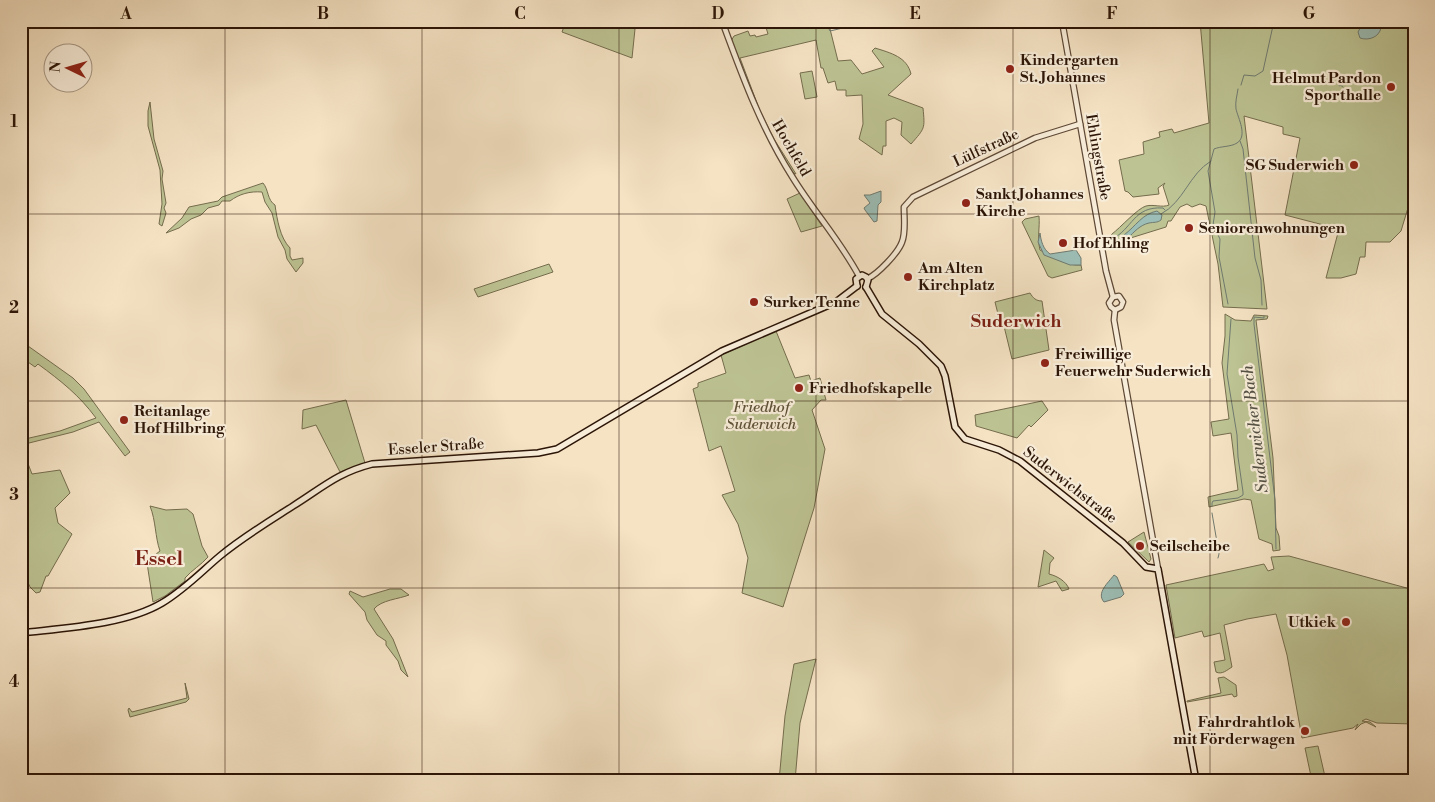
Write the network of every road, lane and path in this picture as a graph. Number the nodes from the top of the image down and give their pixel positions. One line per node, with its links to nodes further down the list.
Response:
1 (722, 21): 4 (street, Hochfeld)
2 (1062, 21): 3 (street, Ehlingstraße)
3 (1080, 124): 5 (street, Lülfstraße); 8 (street, Ehlingstraße)
4 (858, 276): 5 (main road); 6 (main road)
5 (867, 278): 7 (main road)
6 (857, 286): 7 (main road); 11 (main road, Esseler Straße)
7 (866, 286): 10 (main road, Suderwichstraße)
8 (1113, 297): 9 (street, Ehlingstraße); 9 (street, Ehlingstraße)
9 (1115, 310): 10 (street, Ehlingstraße)
10 (1158, 569): 12 (main road, Ehlingstraße)
11 (21, 634)
12 (1196, 781)

